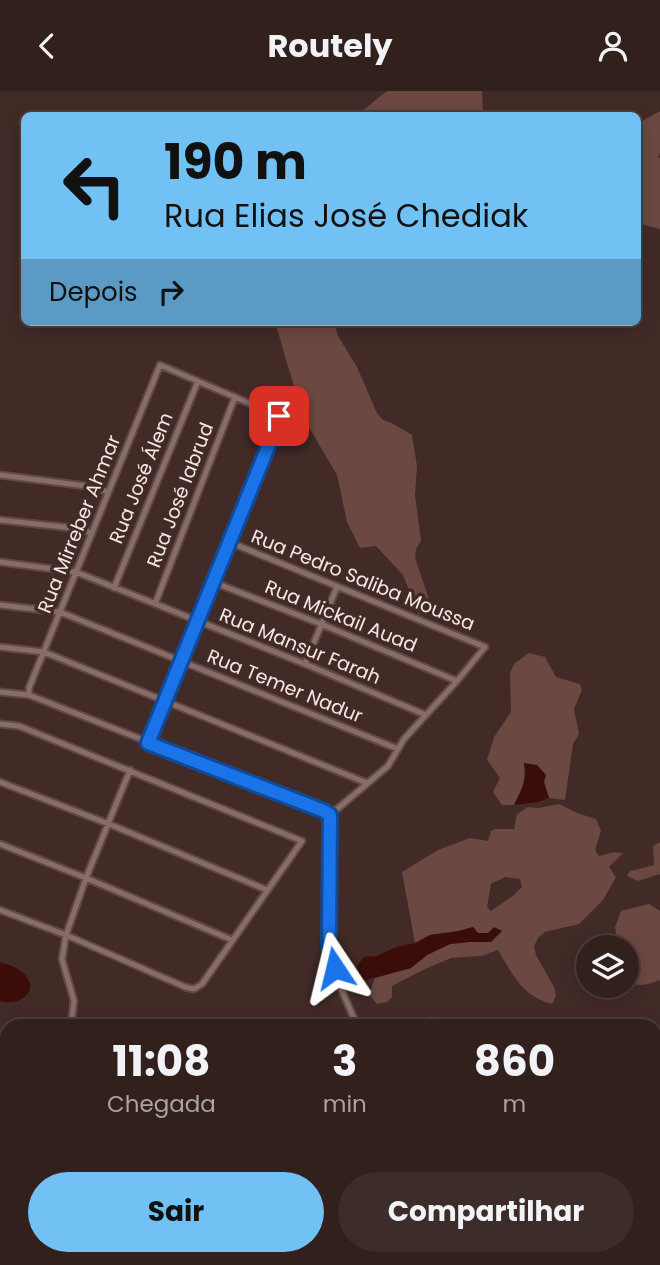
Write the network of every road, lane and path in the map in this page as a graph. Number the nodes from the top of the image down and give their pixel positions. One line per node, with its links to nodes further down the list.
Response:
1 (198, 381): 2 (street); 4 (street, Rua Mirreber Ahmar); 11 (street, Rua José Álem)
2 (235, 397): 7 (street); 13 (street, Rua José Iabrud)
3 (0, 475): 4 (street)
4 (108, 492): 6 (street, Rua Mirreber Ahmar)
5 (0, 520): 6 (street)
6 (92, 534): 9 (street, Rua Mirreber Ahmar)
7 (229, 542): 10 (street); 12 (street, Rua Pedro Saliba Moussa)
8 (0, 562): 9 (street, Rua Mansur Farah)
9 (76, 572): 11 (street, Rua Mansur Farah); 15 (street, Rua Mirreber Ahmar)
10 (213, 582): 16 (street); 17 (street, Rua Mickail Auad)
11 (114, 587): 13 (street, Rua Mansur Farah)
12 (337, 587): 17 (street); 22 (street, Rua Pedro Saliba Moussa)
13 (155, 604): 16 (street, Rua Mansur Farah)
14 (0, 605): 15 (street, Rua Temer Nadur)
15 (60, 613): 19 (street, Rua Mirreber Ahmar); 20 (street, Rua Temer Nadur)
16 (197, 621): 20 (street); 21 (street, Rua Mansur Farah)
17 (321, 624): 21 (street); 22 (street, Rua Mickail Auad)
18 (0, 647): 19 (street)
19 (44, 652): 24 (street, Rua Mirreber Ahmar); 25 (street)
20 (181, 661): 25 (street); 29 (street, Rua Temer Nadur)
21 (305, 664): 26 (street, Rua Mansur Farah)
22 (457, 681): 26 (street)
23 (0, 692): 24 (street)
24 (29, 695): 28 (street)
25 (165, 701): 28 (street); 32 (street)
26 (426, 715): 29 (street)
27 (0, 724): 30 (street)
28 (148, 743): 33 (street)
29 (398, 749): 32 (street)
30 (130, 770): 34 (street); 37 (street)
31 (0, 782): 34 (street)
32 (367, 783): 33 (street)
33 (330, 815): 42 (street)
34 (109, 824): 36 (street); 37 (street)
35 (0, 844): 36 (street)
36 (86, 878): 39 (street); 40 (street)
37 (267, 890): 40 (street)
38 (0, 910): 39 (street)
39 (66, 935): 40 (street); 41 (street)
40 (232, 940)
41 (72, 1019)
42 (354, 1019)

